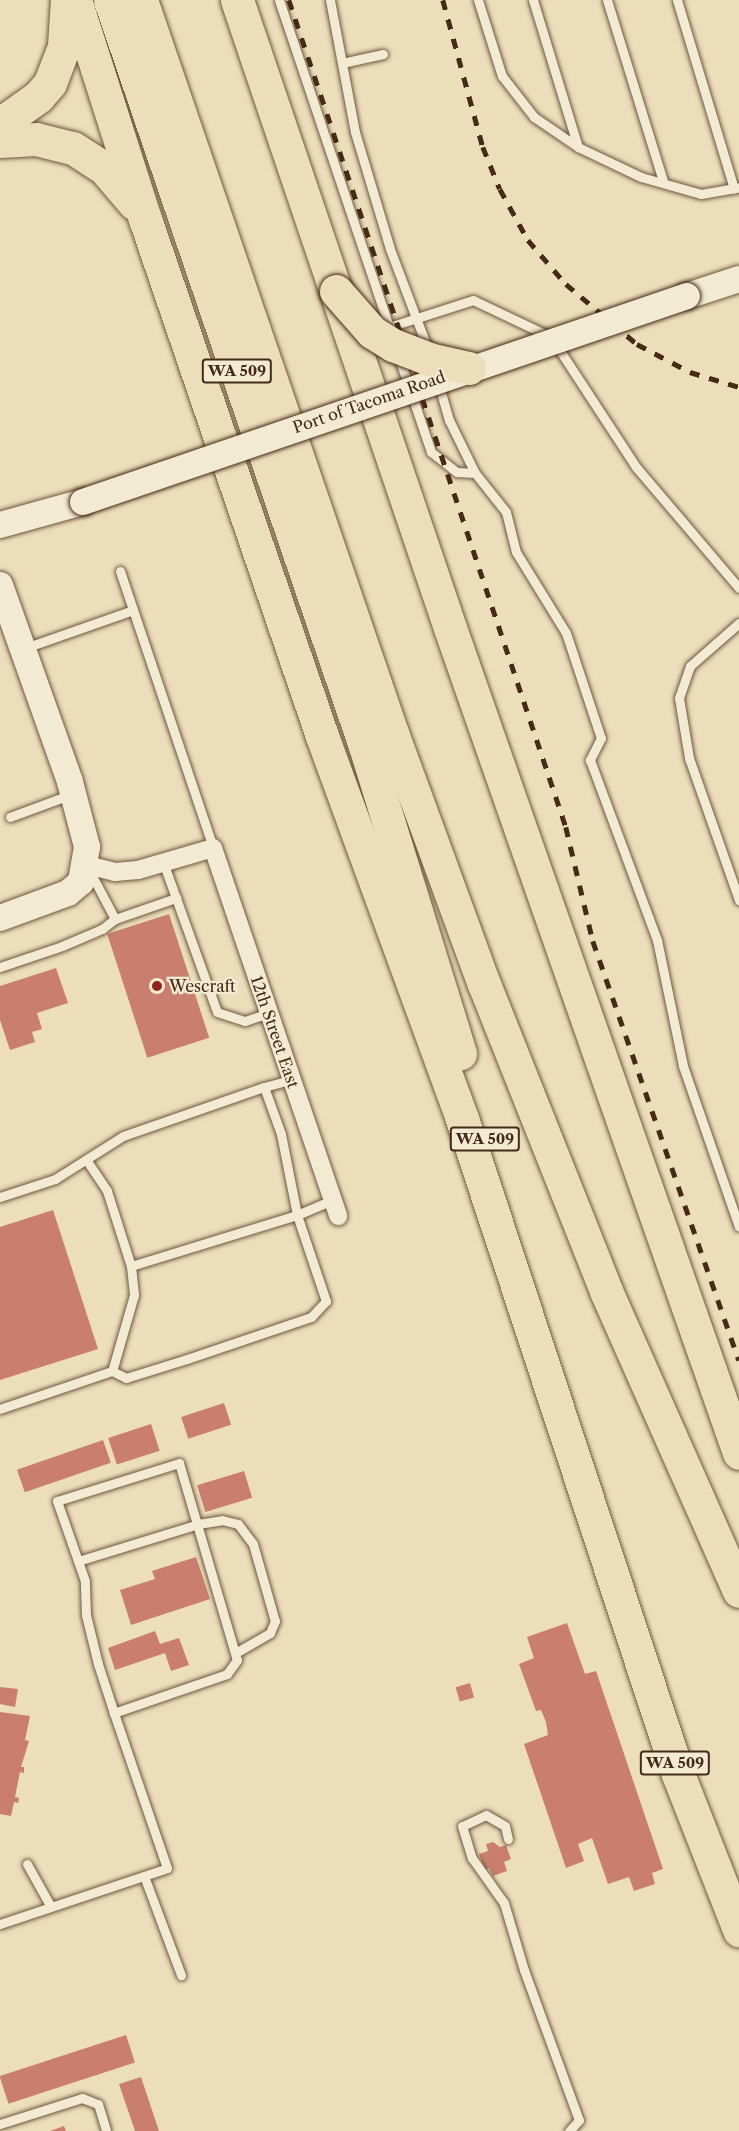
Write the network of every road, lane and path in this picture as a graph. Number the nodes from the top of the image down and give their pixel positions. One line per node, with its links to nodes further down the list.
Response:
1 (67, 0): 14 (highway)
2 (75, 0): 19 (highway)
3 (110, 0): 57 (highway, WA 509)
4 (141, 0): 59 (highway, WA 509)
5 (237, 0): 21 (highway)
6 (279, 0): 23 (lane)
7 (330, 0): 13 (lane)
8 (478, 0): 16 (lane)
9 (533, 0): 16 (lane)
10 (607, 0): 17 (lane)
11 (677, 0): 18 (lane)
12 (383, 54): 13 (lane)
13 (342, 63): 22 (lane)
14 (0, 124)
15 (0, 141): 19 (highway)
16 (578, 147): 17 (lane)
17 (663, 182): 18 (lane)
18 (737, 188)
19 (145, 219): 57 (highway)
20 (730, 282): 24 (main road, Port of Tacoma Road, bridge)
21 (336, 291): 24 (highway, bridge); 25 (highway)
22 (420, 318): 23 (lane); 26 (lane); 30 (lane)
23 (389, 327): 26 (lane)
24 (469, 368): 25 (main road, Port of Tacoma Road, bridge)
25 (373, 401): 27 (main road, Port of Tacoma Road, bridge); 55 (highway)
26 (475, 473): 51 (lane)
27 (0, 525)
28 (120, 571): 31 (lane)
29 (0, 585): 33 (main road)
30 (739, 588)
31 (133, 610): 33 (lane); 36 (lane)
32 (739, 623): 40 (lane)
33 (22, 648): 34 (main road)
34 (74, 794): 35 (lane); 38 (main road)
35 (10, 817)
36 (213, 848): 37 (street); 44 (street, 12th Street East)
37 (163, 862): 38 (street); 39 (lane)
38 (87, 865): 41 (main road); 42 (lane)
39 (176, 898): 42 (lane); 44 (lane)
40 (739, 900)
41 (0, 918)
42 (115, 919): 43 (lane)
43 (0, 967)
44 (268, 1013): 45 (street, 12th Street East)
45 (291, 1080): 46 (lane); 49 (street, 12th Street East)
46 (264, 1087): 47 (lane); 50 (lane)
47 (87, 1161): 48 (lane); 52 (lane)
48 (0, 1197)
49 (335, 1208): 50 (lane)
50 (297, 1215): 52 (lane); 53 (lane)
51 (739, 1227)
52 (131, 1266): 53 (lane)
53 (112, 1371): 54 (lane)
54 (0, 1409)
55 (739, 1453)
56 (198, 1524): 58 (lane); 58 (lane); 60 (lane); 60 (lane)
57 (602, 1537): 67 (highway, WA 509)
58 (78, 1561): 61 (lane)
59 (739, 1591)
60 (237, 1652): 61 (lane)
61 (114, 1713): 64 (lane)
62 (508, 1839): 71 (lane)
63 (27, 1864): 65 (lane)
64 (144, 1876): 65 (lane); 68 (lane)
65 (51, 1907): 66 (lane)
66 (0, 1924)
67 (739, 1930)
68 (181, 1975)
69 (0, 2124): 70 (lane)
70 (106, 2131)
71 (569, 2131)

